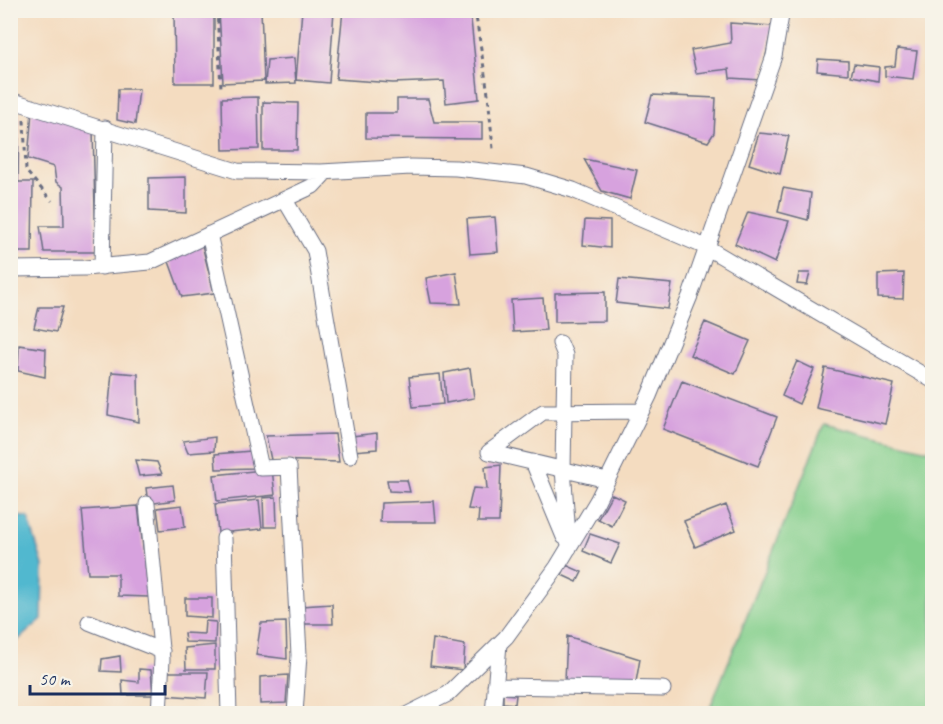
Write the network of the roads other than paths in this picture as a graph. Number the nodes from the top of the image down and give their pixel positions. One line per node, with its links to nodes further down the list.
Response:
1 (782, 10): 7 (street)
2 (18, 102): 3 (street)
3 (105, 128): 4 (street); 8 (street)
4 (326, 172): 5 (street); 7 (street)
5 (285, 200): 6 (street); 14 (street)
6 (209, 234): 8 (street); 28 (street)
7 (706, 247): 11 (street); 12 (street)
8 (102, 267): 9 (street)
9 (10, 269)
10 (560, 343): 13 (street)
11 (933, 380)
12 (641, 411): 13 (street); 17 (street)
13 (564, 412): 15 (street); 16 (street)
14 (351, 456)
15 (533, 462): 16 (street); 20 (street)
16 (563, 469): 17 (street); 20 (street)
17 (608, 480): 20 (street)
18 (147, 504): 23 (street)
19 (224, 538): 27 (street)
20 (569, 548): 22 (street)
21 (89, 622): 23 (street)
22 (499, 644): 24 (street); 29 (street)
23 (162, 651): 26 (street)
24 (495, 686): 25 (street); 30 (street)
25 (663, 689)
26 (159, 714)
27 (228, 714)
28 (295, 714)
29 (408, 714)
30 (493, 714)

